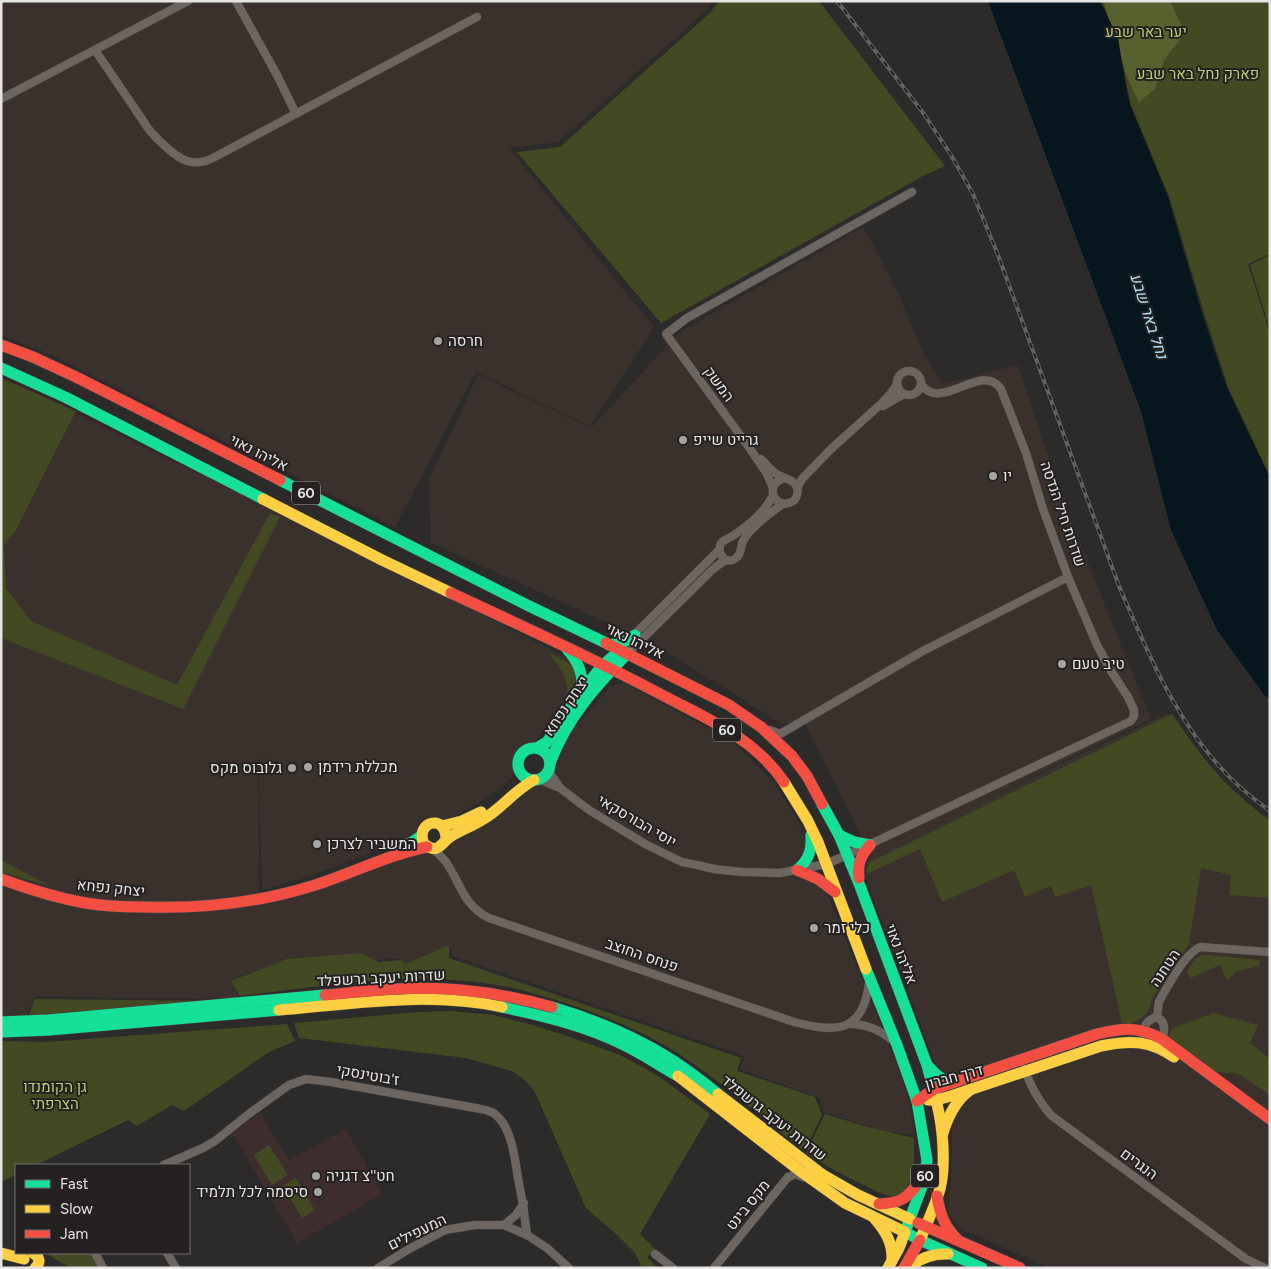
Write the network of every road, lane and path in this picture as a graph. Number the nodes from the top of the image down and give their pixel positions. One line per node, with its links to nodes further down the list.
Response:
1 (188, 1): 4 (street)
2 (236, 1): 6 (street)
3 (478, 17): 6 (street)
4 (95, 50): 5 (street); 6 (street)
5 (3, 98)
6 (296, 114)
7 (912, 192): 14 (street, המשק)
8 (1, 345): 27 (main road, אליהו נאוי / 60)
9 (1, 368): 26 (main road, 60)
10 (897, 384): 11 (street); 12 (street); 13 (street)
11 (921, 384): 12 (street); 24 (street, שדרות חיל הנדסה)
12 (904, 394): 13 (street)
13 (872, 412): 15 (street)
14 (751, 450): 16 (street, המשק); 18 (street, המשק)
15 (816, 465): 16 (street); 17 (street)
16 (788, 479): 17 (street); 18 (street)
17 (797, 488): 19 (street)
18 (773, 492): 19 (street); 20 (street)
19 (784, 504): 21 (street)
20 (729, 538): 21 (street); 22 (street)
21 (741, 547): 23 (street)
22 (719, 550): 23 (street); 25 (street)
23 (727, 560): 25 (street)
24 (1068, 577): 32 (street, שדרות חיל הנדסה); 33 (street)
25 (638, 637): 27 (main road); 28 (street); 29 (main road)
26 (563, 645): 30 (main road, 60); 31 (main road)
27 (609, 645): 28 (main road, אליהו נאוי / 60)
28 (624, 651): 29 (main road, אליהו נאוי / 60); 30 (main road)
29 (640, 659): 33 (main road, אליהו נאוי / 60)
30 (608, 667): 31 (main road, יצחק נפחא); 35 (main road, יצחק נפחא); 40 (main road, 60)
31 (580, 694): 34 (main road, יצחק נפחא)
32 (1126, 724): 44 (street, יוסי הבורסקאי)
33 (761, 727): 41 (main road, אליהו נאוי / 60)
34 (537, 748): 35 (main road); 36 (main road)
35 (549, 766): 37 (main road); 38 (street, יוסי הבורסקאי)
36 (520, 772): 37 (main road); 39 (main road)
37 (536, 779): 38 (street, יוסי הבורסקאי); 43 (main road)
38 (560, 788): 49 (street, יוסי הבורסקאי)
39 (442, 826): 42 (main road); 43 (main road)
40 (811, 827): 47 (main road, 60); 49 (main road)
41 (839, 835): 44 (main road); 46 (main road, אליהו נאוי / 60)
42 (421, 836): 45 (main road); 53 (main road, יצחק נפחא)
43 (445, 842): 45 (main road); 48 (street, פנחס החוצב)
44 (870, 845): 46 (street, יוסי הבורסקאי); 51 (main road)
45 (429, 847): 48 (street, פנחס החוצב); 53 (main road, יצחק נפחא)
46 (847, 855): 47 (street, יוסי הבורסקאי); 51 (main road, אליהו נאוי / 60)
47 (826, 864): 49 (street, יוסי הבורסקאי); 52 (main road, 60)
48 (449, 868): 58 (street, פנחס החוצב)
49 (797, 870): 52 (main road)
50 (1, 879): 53 (main road, יצחק נפחא)
51 (860, 886): 64 (main road, אליהו נאוי / 60)
52 (838, 895): 55 (main road, 60)
53 (222, 904)
54 (1269, 952): 56 (street, הטחנה)
55 (870, 977): 58 (street); 63 (main road, 60)
56 (1157, 1017): 59 (street); 61 (street, הטחנה)
57 (1, 1022): 78 (main road, שדרות יעקב גרשפלד)
58 (849, 1024): 63 (street, פנחס החוצב)
59 (1143, 1030): 61 (main road, דרך חברון); 62 (street); 65 (main road, דרך חברון)
60 (1, 1032): 75 (main road, שדרות יעקב גרשפלד)
61 (1162, 1040): 62 (street); 70 (main road, דרך חברון)
62 (1148, 1044): 65 (main road, דרך חברון); 71 (main road, דרך חברון)
63 (897, 1045): 69 (main road, 60)
64 (926, 1065): 66 (main road); 68 (main road, אליהו נאוי / 60)
65 (1023, 1066): 66 (main road, דרך חברון); 67 (main road, דרך חברון); 104 (street, הנגרים)
66 (954, 1082): 68 (main road, דרך חברון)
67 (970, 1090): 68 (main road, דרך חברון); 72 (main road)
68 (935, 1095): 69 (main road, דרך חברון); 72 (main road, אליהו נאוי / 60)
69 (917, 1101): 74 (main road, 60)
70 (1270, 1119)
71 (1270, 1128)
72 (942, 1138): 76 (main road, אליהו נאוי / 60)
73 (166, 1164): 77 (street, ז'בוטינסקי)
74 (926, 1171): 78 (main road); 80 (main road, 60)
75 (810, 1178): 79 (main road, שדרות יעקב גרשפלד); 99 (street, מקס בינט)
76 (937, 1196): 82 (main road, אליהו נאוי / 60); 86 (main road)
77 (524, 1203): 81 (street); 84 (street, ז'בוטינסקי)
78 (879, 1204): 80 (main road, שדרות יעקב גרשפלד)
79 (874, 1218): 83 (main road, שדרות יעקב גרשפלד); 93 (main road)
80 (910, 1220): 82 (main road); 83 (main road, 60)
81 (504, 1225): 84 (street, המעפילים); 96 (street, המעפילים)
82 (925, 1226): 85 (main road, 60); 86 (main road)
83 (905, 1232): 85 (main road); 93 (main road)
84 (527, 1235): 97 (street, המעפילים)
85 (920, 1240): 91 (main road); 100 (main road)
86 (964, 1244): 103 (main road)
87 (1, 1253): 92 (main road)
88 (96, 1254): 94 (street)
89 (168, 1254): 95 (street)
90 (655, 1254): 98 (street)
91 (954, 1255): 101 (main road); 102 (main road)
92 (34, 1260)
93 (890, 1265)
94 (103, 1268)
95 (176, 1268)
96 (378, 1268)
97 (569, 1268)
98 (673, 1268)
99 (714, 1268)
100 (904, 1268)
101 (908, 1268)
102 (982, 1268)
103 (1020, 1268)
104 (1265, 1268)

